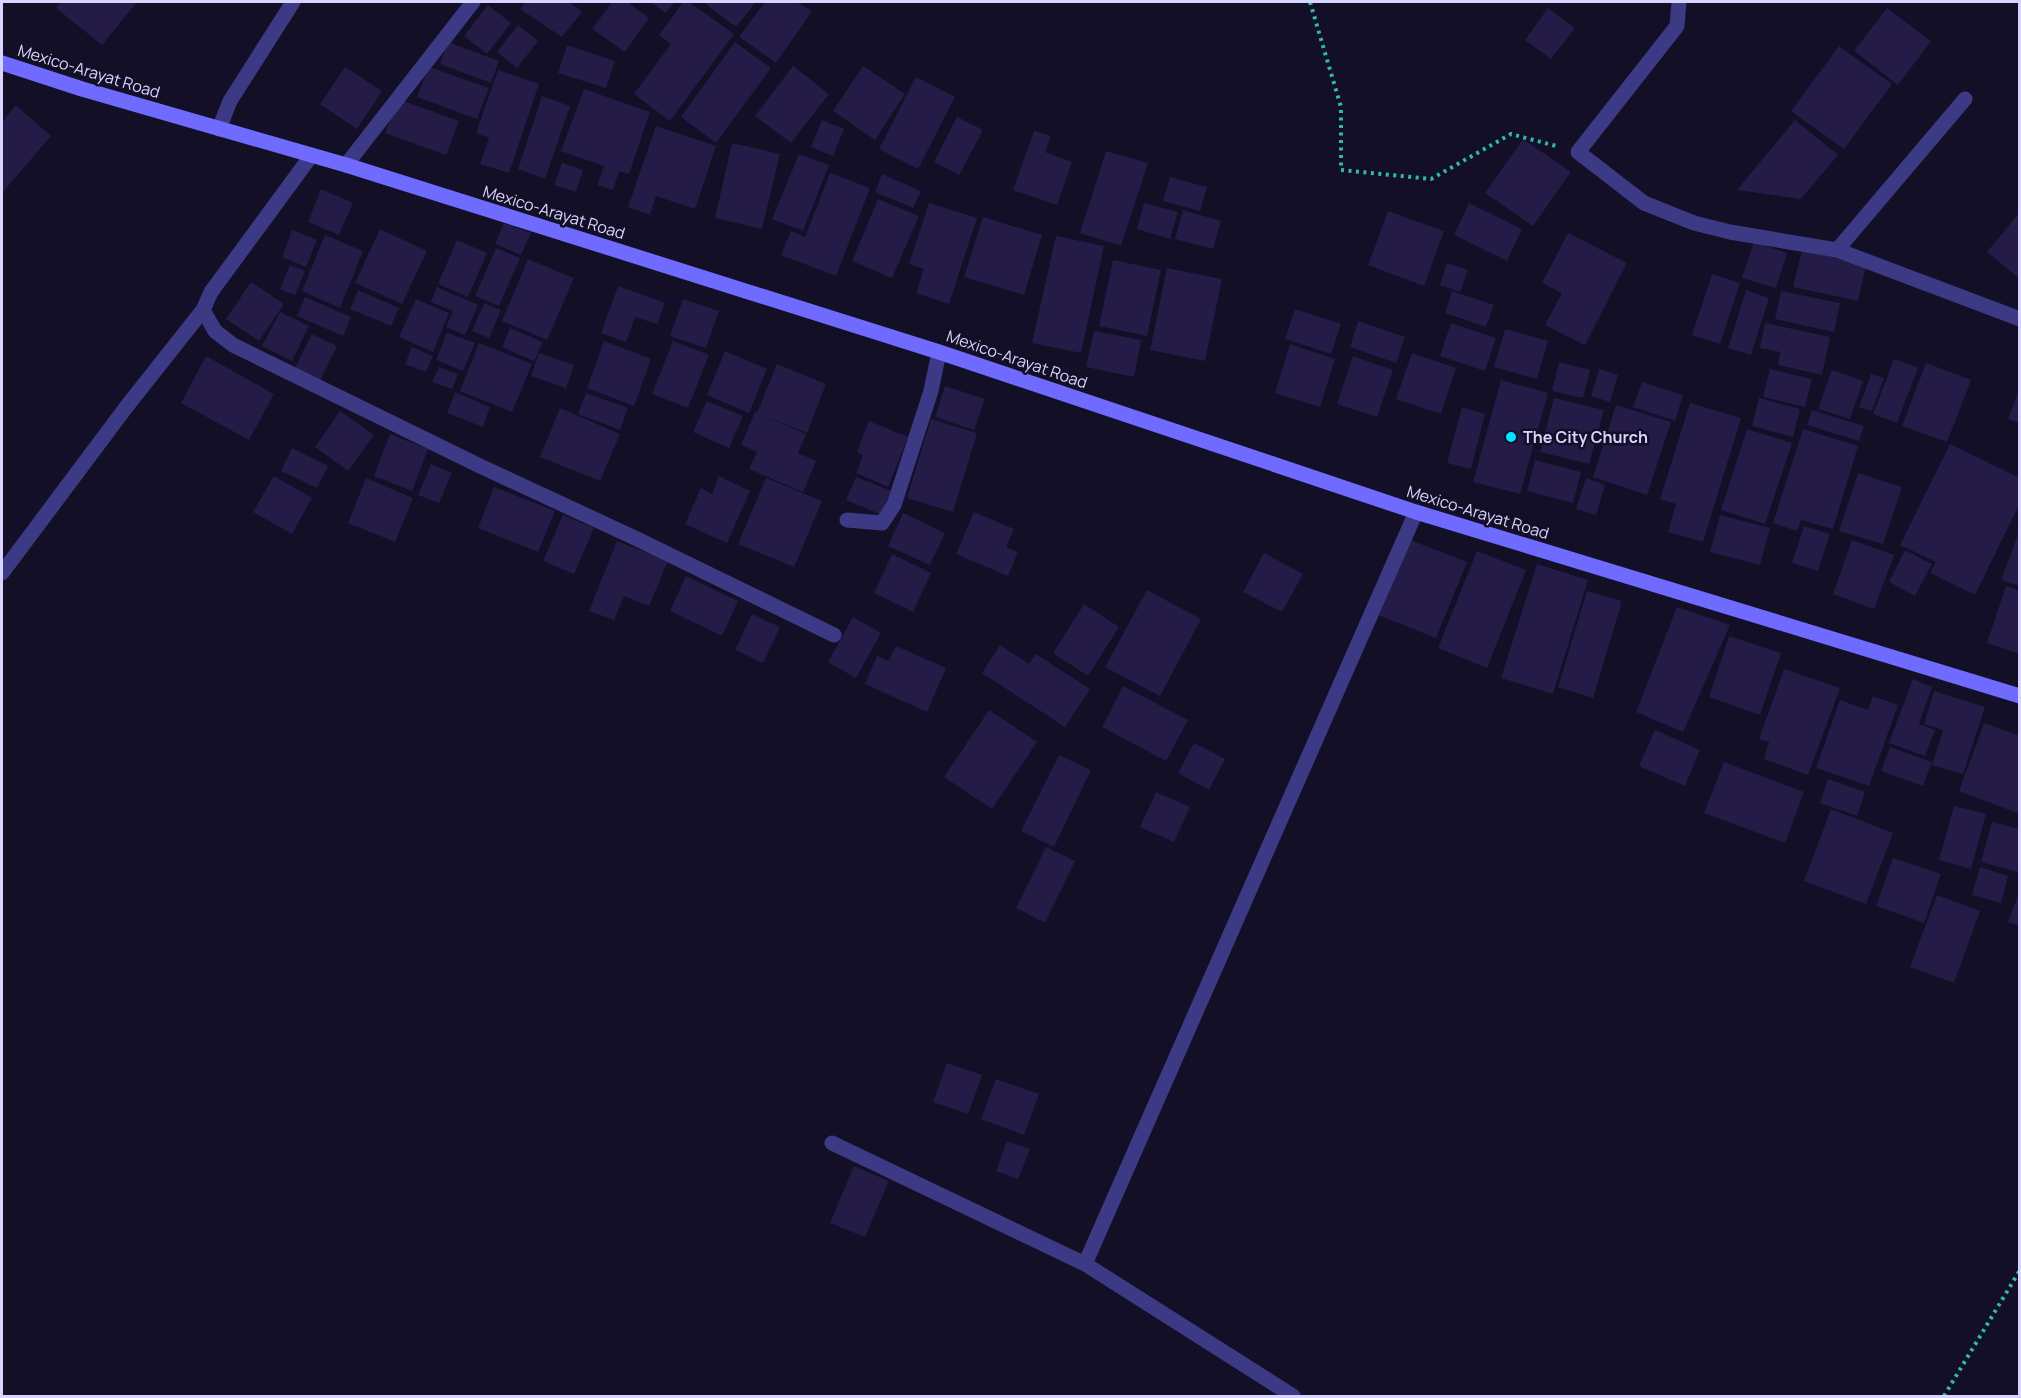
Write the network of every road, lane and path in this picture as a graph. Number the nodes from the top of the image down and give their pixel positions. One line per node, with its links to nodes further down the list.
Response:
1 (293, 2): 7 (street)
2 (473, 2): 10 (street)
3 (1310, 2): 8 (path)
4 (1679, 2): 8 (street)
5 (2, 63): 7 (main road, Mexico-Arayat Road)
6 (1965, 99): 11 (street)
7 (219, 129): 9 (main road, Mexico-Arayat Road)
8 (1578, 152): 11 (street)
9 (311, 156): 10 (main road, Mexico-Arayat Road); 12 (street)
10 (346, 165): 14 (main road, Mexico-Arayat Road)
11 (1837, 250): 13 (street)
12 (203, 310): 17 (street); 18 (street)
13 (2019, 319)
14 (939, 352): 15 (main road, Mexico-Arayat Road); 16 (street)
15 (1416, 512): 19 (main road, Mexico-Arayat Road); 21 (street)
16 (847, 520)
17 (2, 573)
18 (834, 635)
19 (2019, 696)
20 (832, 1143): 21 (street)
21 (1085, 1264): 23 (street)
22 (2019, 1270): 24 (path)
23 (1293, 1396)
24 (1944, 1396)

